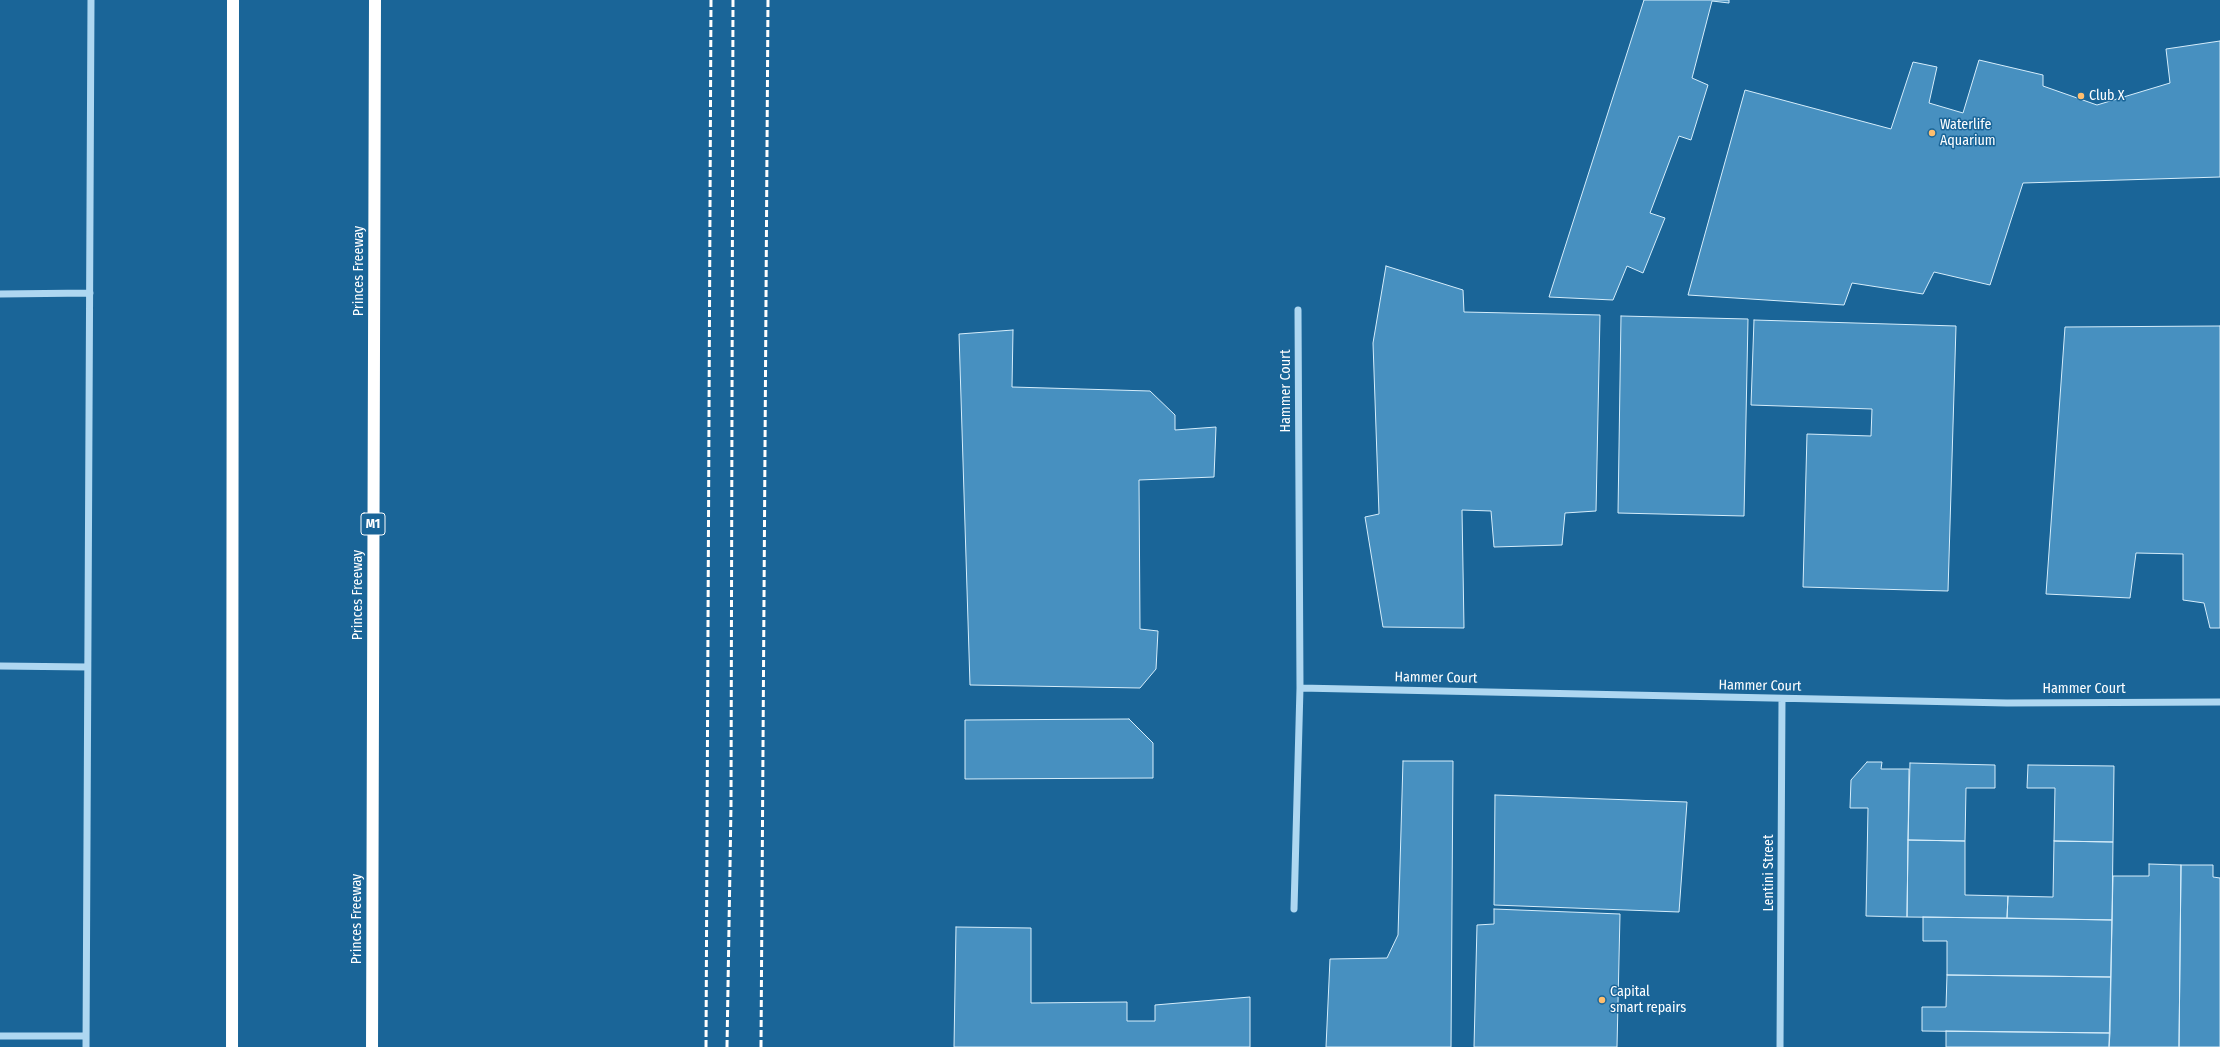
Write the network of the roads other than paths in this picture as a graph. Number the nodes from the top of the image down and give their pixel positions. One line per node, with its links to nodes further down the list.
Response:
1 (91, 0): 4 (street)
2 (233, 0): 16 (highway)
3 (375, 0): 17 (highway, Princes Freeway / M1)
4 (90, 293): 5 (street); 8 (street)
5 (0, 294)
6 (1298, 310): 9 (street, Hammer Court)
7 (0, 666): 8 (street)
8 (87, 667): 14 (street)
9 (1300, 688): 10 (street, Hammer Court); 12 (street, Hammer Court)
10 (1782, 699): 11 (street, Hammer Court); 18 (street, Lentini Street)
11 (2220, 702)
12 (1294, 909)
13 (0, 1036): 14 (street)
14 (86, 1036): 15 (street)
15 (86, 1047)
16 (232, 1047)
17 (372, 1047)
18 (1780, 1047)

